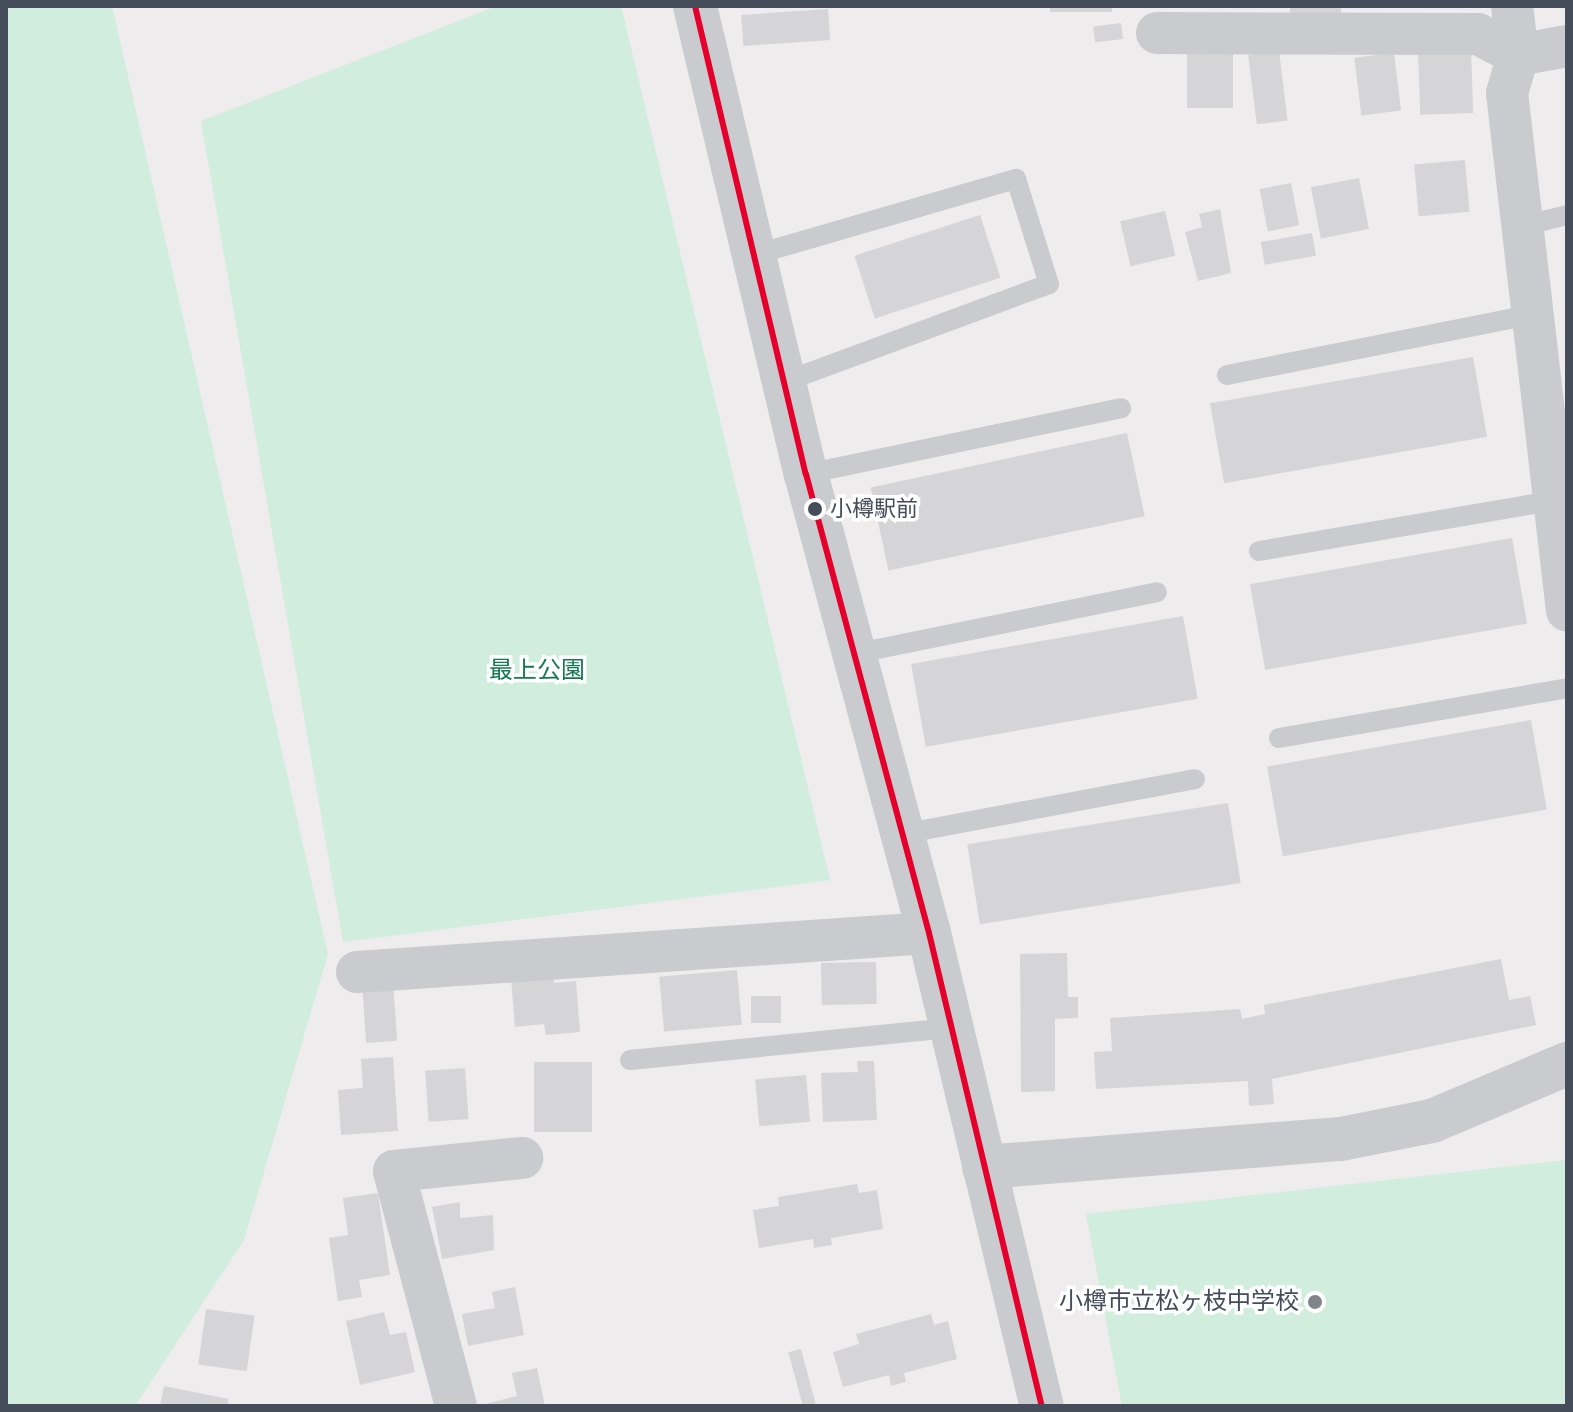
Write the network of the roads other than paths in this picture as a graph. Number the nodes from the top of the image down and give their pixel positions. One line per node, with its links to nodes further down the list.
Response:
1 (695, 6): 9 (street)
2 (1512, 6): 6 (street)
3 (1271, 20): 4 (street); 6 (street)
4 (1157, 33)
5 (1567, 46): 6 (street)
6 (1518, 55): 8 (street)
7 (1567, 215): 8 (lane)
8 (1523, 226): 10 (street)
9 (754, 255): 12 (street); 12 (lane)
10 (1529, 315): 11 (lane); 15 (street)
11 (1227, 375)
12 (784, 382): 14 (street)
13 (1121, 408): 14 (lane)
14 (806, 474): 19 (street)
15 (1556, 479): 16 (lane); 18 (street)
16 (1259, 551)
17 (1157, 592): 19 (lane)
18 (1567, 611)
19 (853, 654): 23 (street)
20 (1567, 688): 21 (lane)
21 (1279, 738)
22 (1195, 779): 23 (lane)
23 (902, 834): 24 (street)
24 (929, 933): 25 (street); 26 (street)
25 (357, 972)
26 (952, 1028): 27 (lane); 30 (street)
27 (630, 1060)
28 (1567, 1064): 30 (street)
29 (522, 1158): 31 (street)
30 (984, 1167): 32 (street)
31 (456, 1406)
32 (1042, 1406)

